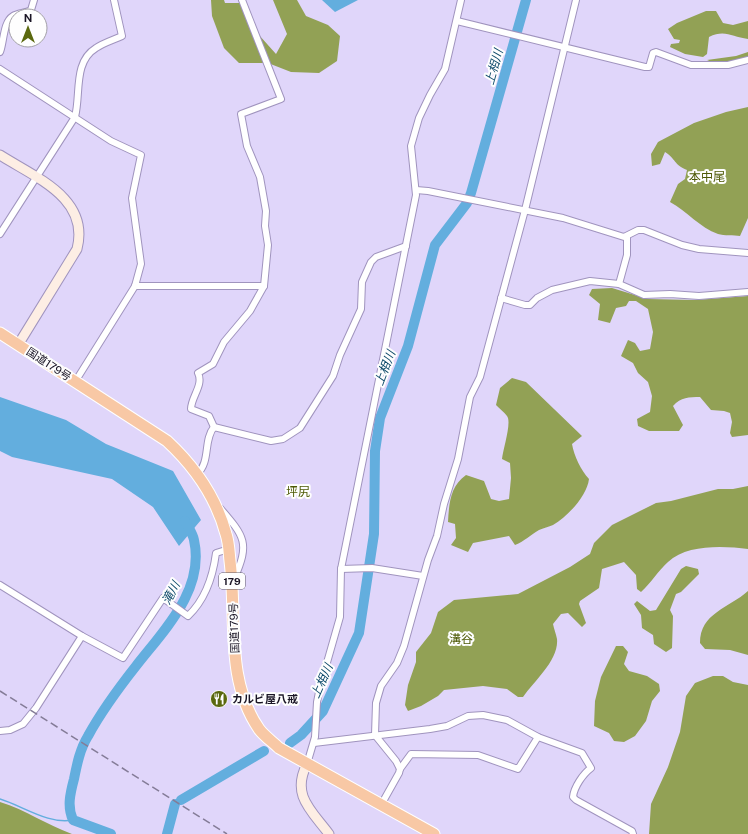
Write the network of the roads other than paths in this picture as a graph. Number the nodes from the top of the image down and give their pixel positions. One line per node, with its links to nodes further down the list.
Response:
1 (34, 0): 8 (street)
2 (114, 0): 11 (street)
3 (242, 0): 22 (street)
4 (461, 0): 6 (street)
5 (576, 0): 7 (street)
6 (457, 21): 7 (street); 14 (street)
7 (565, 47): 9 (street); 15 (street)
8 (0, 52)
9 (748, 60)
10 (0, 69): 11 (street)
11 (75, 117): 13 (street); 21 (street)
12 (0, 155): 13 (street)
13 (36, 178): 16 (street); 26 (street)
14 (416, 190): 15 (street); 18 (street)
15 (525, 210): 17 (street); 24 (street)
16 (0, 234)
17 (628, 237): 19 (street); 20 (street)
18 (406, 246): 28 (street); 32 (street)
19 (748, 253)
20 (619, 284): 23 (street); 24 (street)
21 (135, 286): 22 (street); 27 (street)
22 (264, 286): 28 (street)
23 (748, 292)
24 (502, 298): 33 (street)
25 (0, 333): 26 (highway, 国道179号 / 179)
26 (18, 345): 27 (highway, 国道179号 / 179)
27 (75, 382): 29 (highway, 国道179号 / 179)
28 (214, 427): 29 (street)
29 (197, 474): 30 (highway, 国道179号 / 179)
30 (215, 502): 31 (highway, 国道179号 / 179); 34 (street)
31 (229, 549): 34 (highway, 国道179号 / 179); 36 (street)
32 (341, 569): 33 (street); 40 (street)
33 (423, 576): 38 (street)
34 (233, 582): 41 (highway, 国道179号 / 179)
35 (0, 585): 36 (street)
36 (82, 636): 37 (street)
37 (0, 731)
38 (375, 735): 39 (street); 40 (street); 42 (street)
39 (538, 737): 42 (street); 46 (street)
40 (314, 743): 41 (street)
41 (307, 764): 43 (highway, 国道179号 / 179); 44 (street)
42 (400, 769): 43 (street)
43 (381, 805): 45 (highway, 国道179号 / 179)
44 (329, 834)
45 (434, 834)
46 (633, 834)

